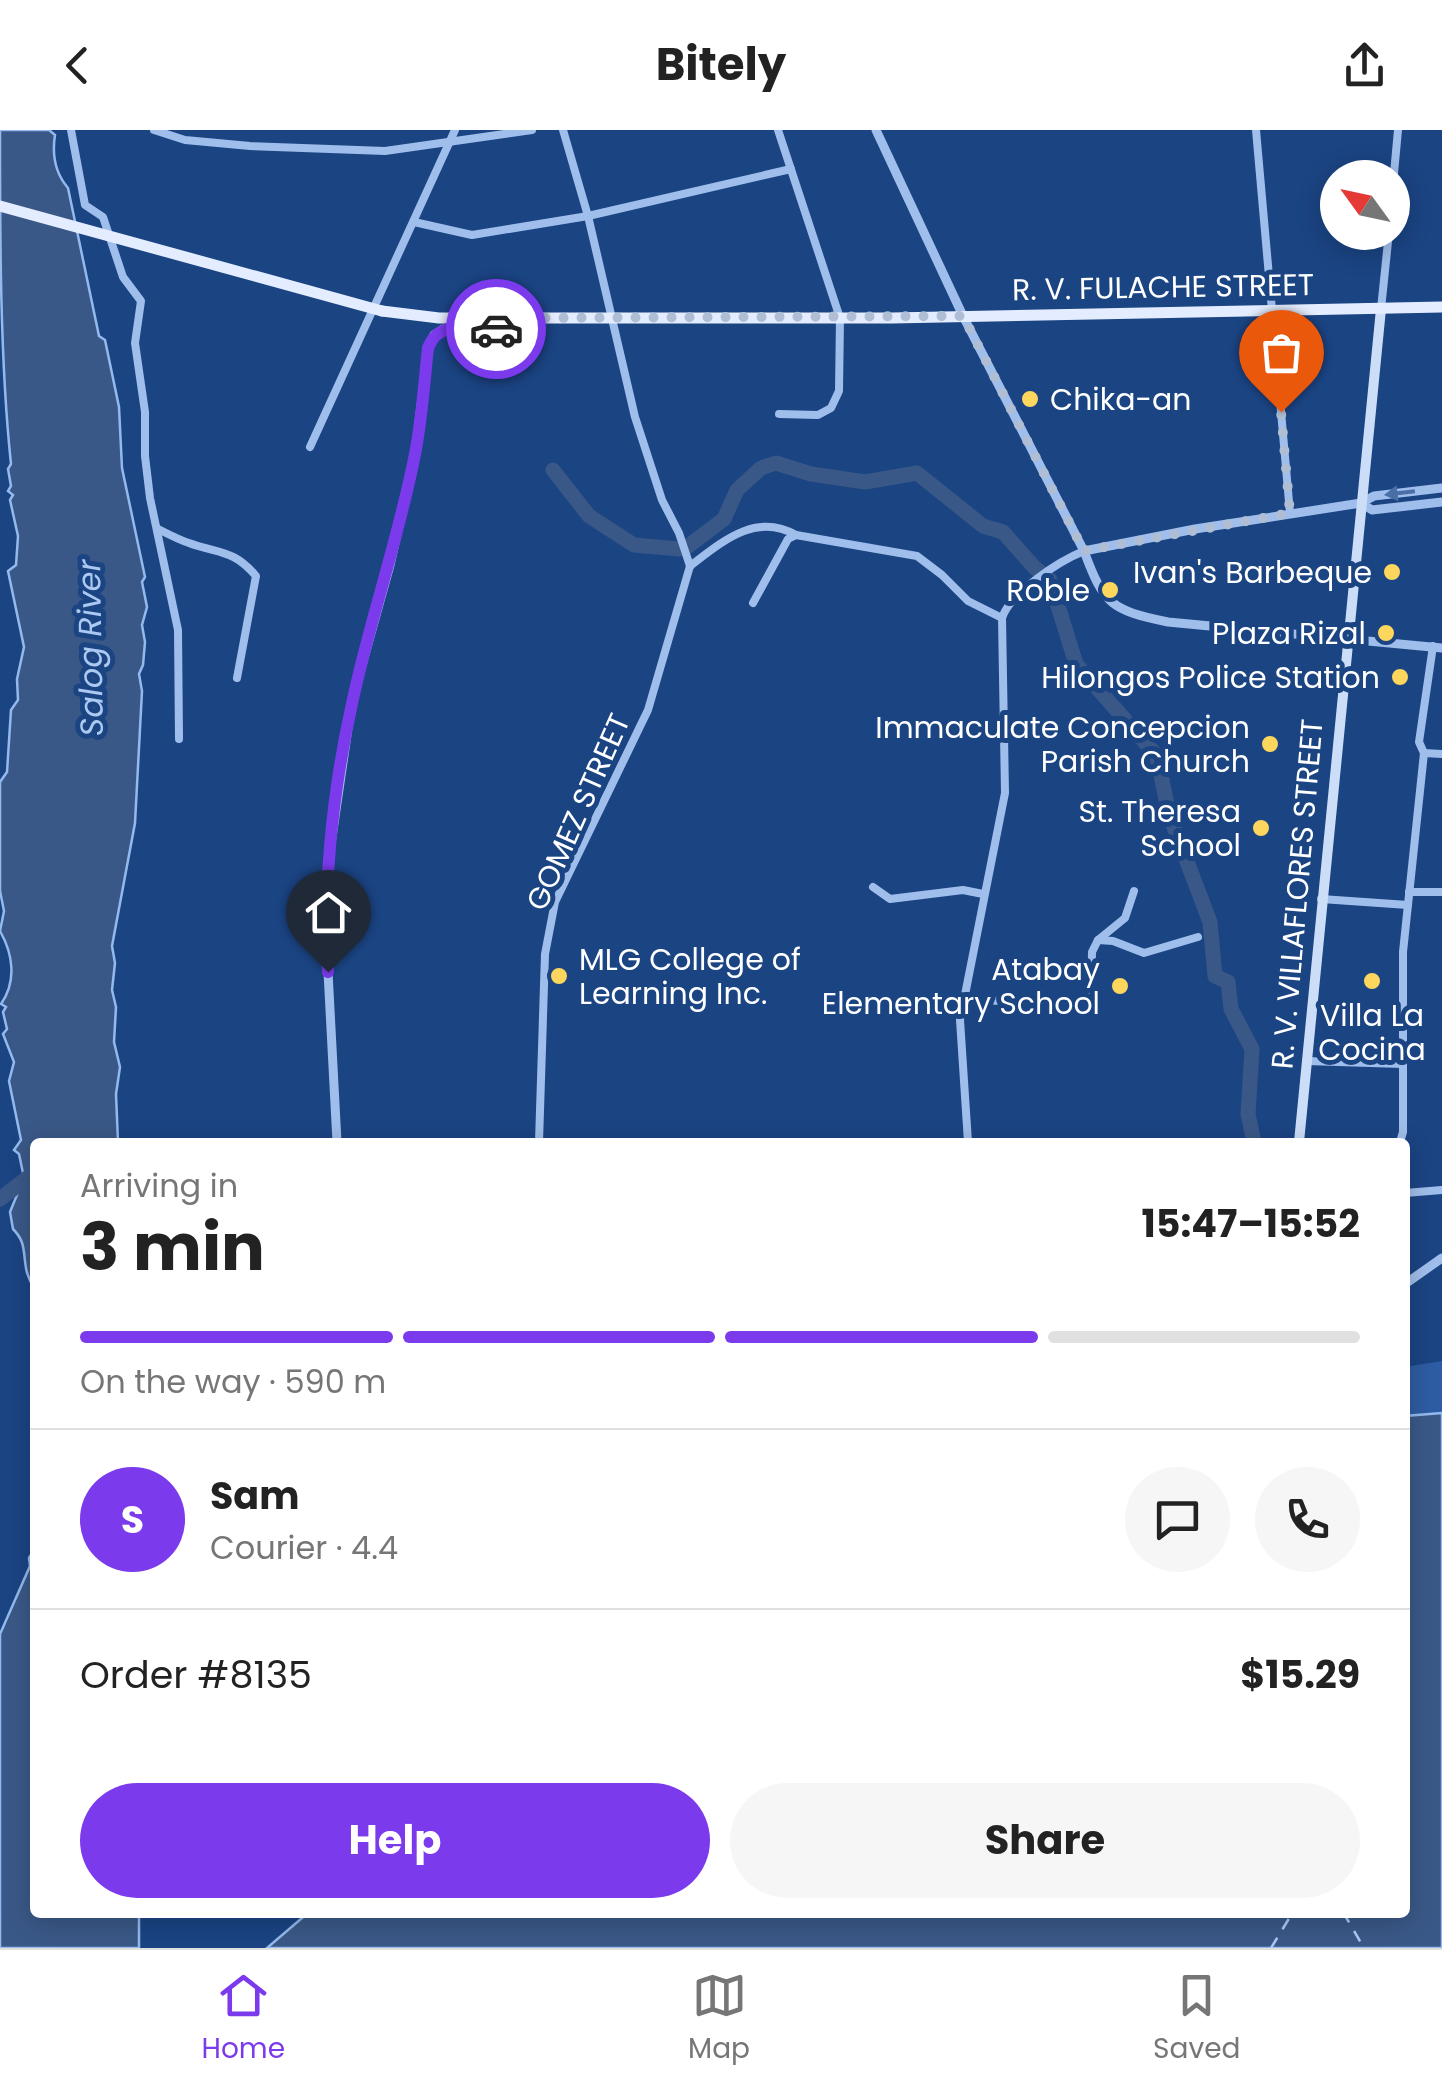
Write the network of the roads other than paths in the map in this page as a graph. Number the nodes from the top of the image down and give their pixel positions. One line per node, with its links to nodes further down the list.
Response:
1 (72, 130): 30 (street)
2 (154, 130): 10 (street)
3 (455, 130): 10 (street)
4 (532, 130): 10 (street)
5 (563, 130): 14 (street)
6 (778, 130): 12 (street)
7 (876, 130): 20 (street)
8 (1256, 130): 19 (street)
9 (1398, 130): 11 (street)
10 (450, 140): 15 (street)
11 (1395, 160)
12 (791, 169): 14 (street); 23 (street)
13 (0, 206): 21 (main road, R. V. FULACHE STREET, bridge)
14 (588, 216): 15 (street); 22 (street)
15 (414, 222): 25 (street)
16 (1387, 250): 18 (street, R. V. VILLAFLORES STREET)
17 (1442, 307): 18 (main road, R. V. FULACHE STREET)
18 (1381, 310): 19 (main road, R. V. FULACHE STREET); 28 (main road, R. V. VILLAFLORES STREET)
19 (1272, 311): 20 (main road, R. V. FULACHE STREET); 29 (street)
20 (963, 316): 23 (main road, R. V. FULACHE STREET); 32 (street)
21 (527, 318): 22 (main road, R. V. FULACHE STREET); 54 (street)
22 (612, 318): 23 (main road, R. V. FULACHE STREET); 33 (street)
23 (840, 318): 24 (street)
24 (779, 414)
25 (310, 447)
26 (1442, 488): 28 (street, one-way to 28)
27 (1442, 502): 28 (street)
28 (1360, 503): 29 (street); 36 (main road, R. V. VILLAFLORES STREET)
29 (1290, 513): 32 (street)
30 (158, 529): 38 (street); 39 (street)
31 (796, 535): 33 (street); 34 (street); 35 (street)
32 (1084, 551): 35 (street); 36 (street)
33 (690, 566): 55 (street, GOMEZ STREET)
34 (754, 604)
35 (1002, 618): 46 (street)
36 (1347, 638): 37 (street); 47 (main road, R. V. VILLAFLORES STREET)
37 (1437, 647): 40 (street)
38 (237, 678)
39 (180, 739)
40 (1424, 753): 41 (street); 44 (street)
41 (1442, 754)
42 (873, 887): 46 (street)
43 (1134, 891): 50 (street)
44 (1409, 892): 45 (street); 48 (street)
45 (1442, 892)
46 (983, 894): 51 (street)
47 (1321, 900): 48 (street); 52 (main road, R. V. VILLAFLORES STREET)
48 (1408, 905): 53 (street)
49 (1198, 936): 50 (street)
50 (1098, 940): 51 (street)
51 (962, 1001): 56 (street)
52 (1306, 1061): 53 (street); 57 (main road, R. V. VILLAFLORES STREET)
53 (1403, 1064): 58 (street)
54 (337, 1138)
55 (539, 1138)
56 (968, 1138)
57 (1299, 1138)
58 (1400, 1138)
59 (1442, 1190): 60 (street)
60 (1410, 1193)
61 (1442, 1258): 62 (street)
62 (1410, 1280)

